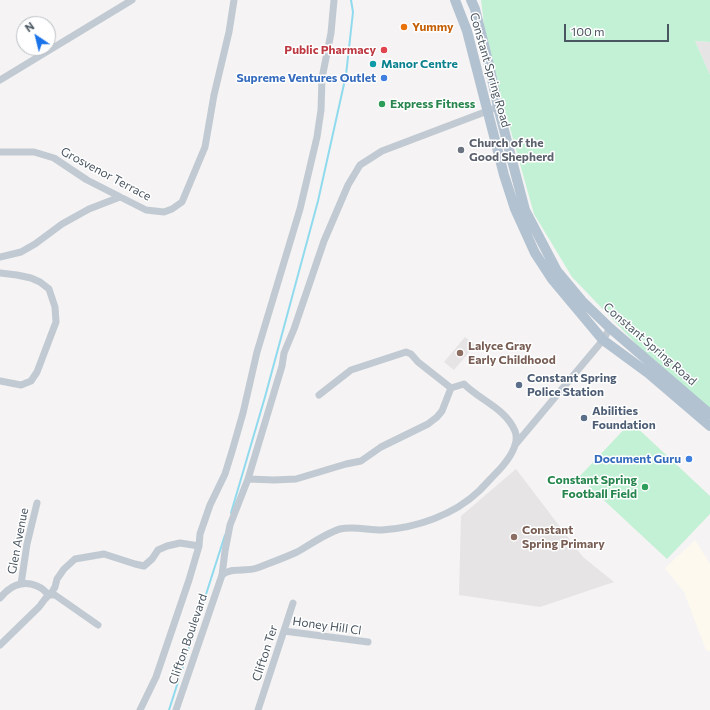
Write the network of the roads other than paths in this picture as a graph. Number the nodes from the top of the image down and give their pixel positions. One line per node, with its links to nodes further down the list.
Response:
1 (132, 0): 6 (street)
2 (234, 0): 9 (street, Grosvenor Terrace)
3 (334, 0): 22 (street)
4 (455, 0): 7 (main road, Constant Spring Road)
5 (471, 0): 7 (main road, Constant Spring Road)
6 (0, 80)
7 (493, 109): 12 (main road, Constant Spring Road); 13 (main road, Constant Spring Road); 20 (street, Clifton Boulevard)
8 (0, 152): 9 (street, Grosvenor Terrace)
9 (120, 197): 10 (street)
10 (0, 257)
11 (0, 273): 14 (street)
12 (610, 328): 13 (street); 17 (main road, Constant Spring Road)
13 (603, 340): 18 (main road, Constant Spring Road); 19 (street)
14 (0, 381)
15 (452, 388): 16 (street); 19 (street); 20 (street)
16 (319, 395)
17 (710, 414)
18 (710, 426)
19 (515, 444): 23 (street)
20 (248, 479): 23 (street, Clifton Boulevard)
21 (37, 503): 24 (street, Glen Avenue)
22 (199, 546): 25 (street); 32 (street)
23 (222, 574): 33 (street, Clifton Boulevard)
24 (21, 584): 25 (street); 26 (street)
25 (48, 595): 28 (street); 31 (street)
26 (0, 598)
27 (293, 603): 29 (street, Clifton Ter)
28 (98, 624)
29 (284, 631): 30 (street, Honey Hill Cl); 34 (street, Clifton Ter)
30 (368, 642)
31 (0, 645)
32 (140, 710)
33 (176, 710)
34 (258, 710)

